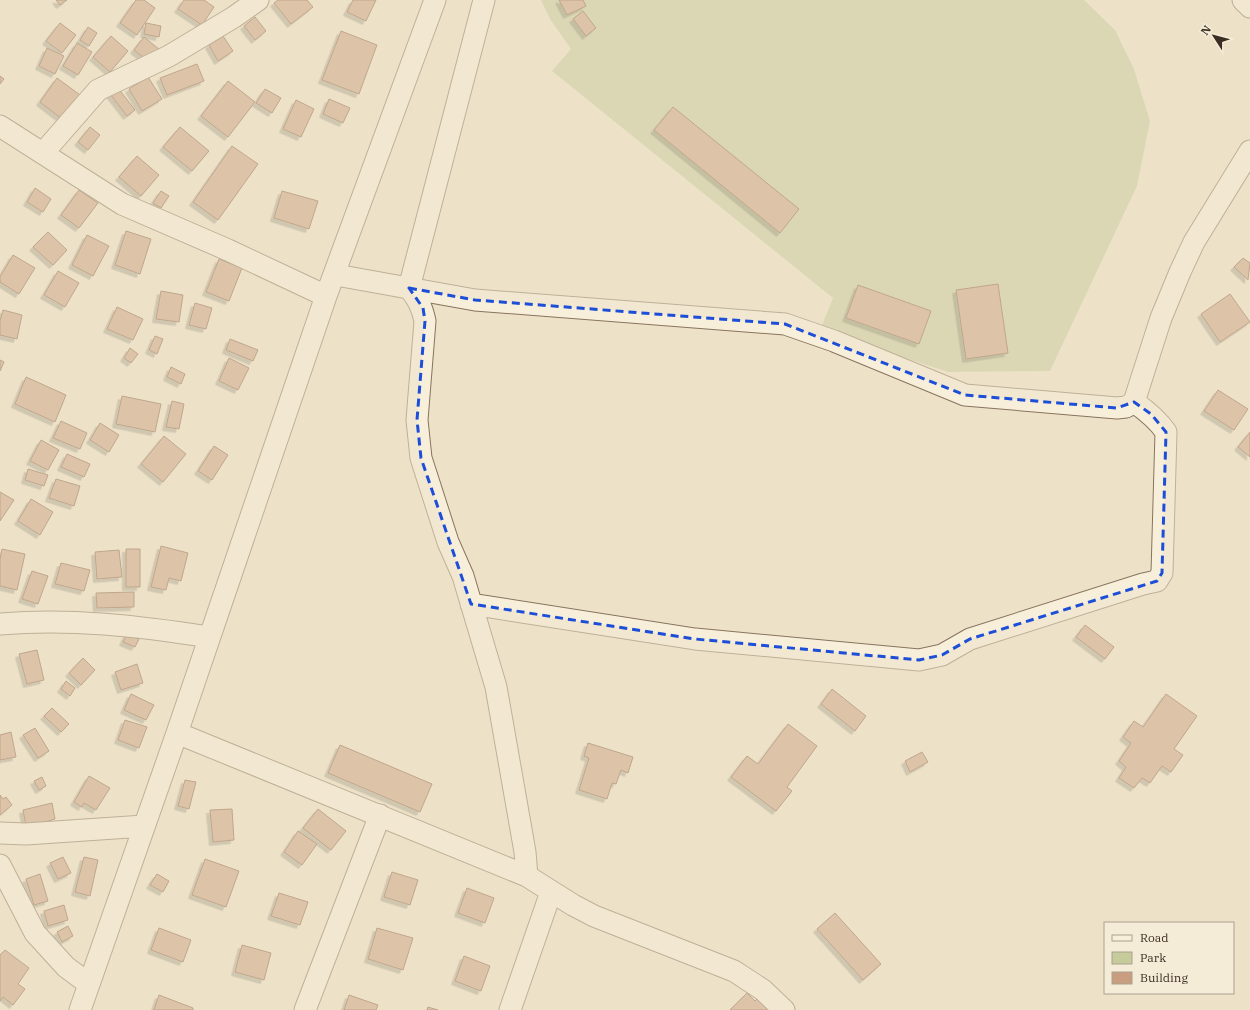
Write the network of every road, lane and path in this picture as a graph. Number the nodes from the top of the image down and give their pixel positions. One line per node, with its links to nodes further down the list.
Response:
1 (258, 0): 8 (street)
2 (435, 0): 9 (street)
3 (484, 0): 10 (street)
4 (1243, 0): 5 (street)
5 (1250, 7)
6 (0, 126): 8 (street)
7 (1250, 151): 12 (street)
8 (43, 152): 11 (street)
9 (336, 275): 10 (street); 11 (street)
10 (409, 288): 12 (street); 13 (street)
11 (326, 296): 15 (street)
12 (1134, 402): 13 (street)
13 (471, 604): 21 (street)
14 (0, 624): 15 (street)
15 (208, 637): 16 (street)
16 (177, 733): 17 (street); 18 (street)
17 (380, 815): 21 (street); 25 (street)
18 (144, 826): 19 (street); 23 (street)
19 (0, 833)
20 (0, 865): 23 (street)
21 (527, 876): 22 (street)
22 (551, 892): 26 (street); 27 (street)
23 (89, 984): 24 (street)
24 (80, 1010)
25 (305, 1010)
26 (510, 1010)
27 (784, 1010)

